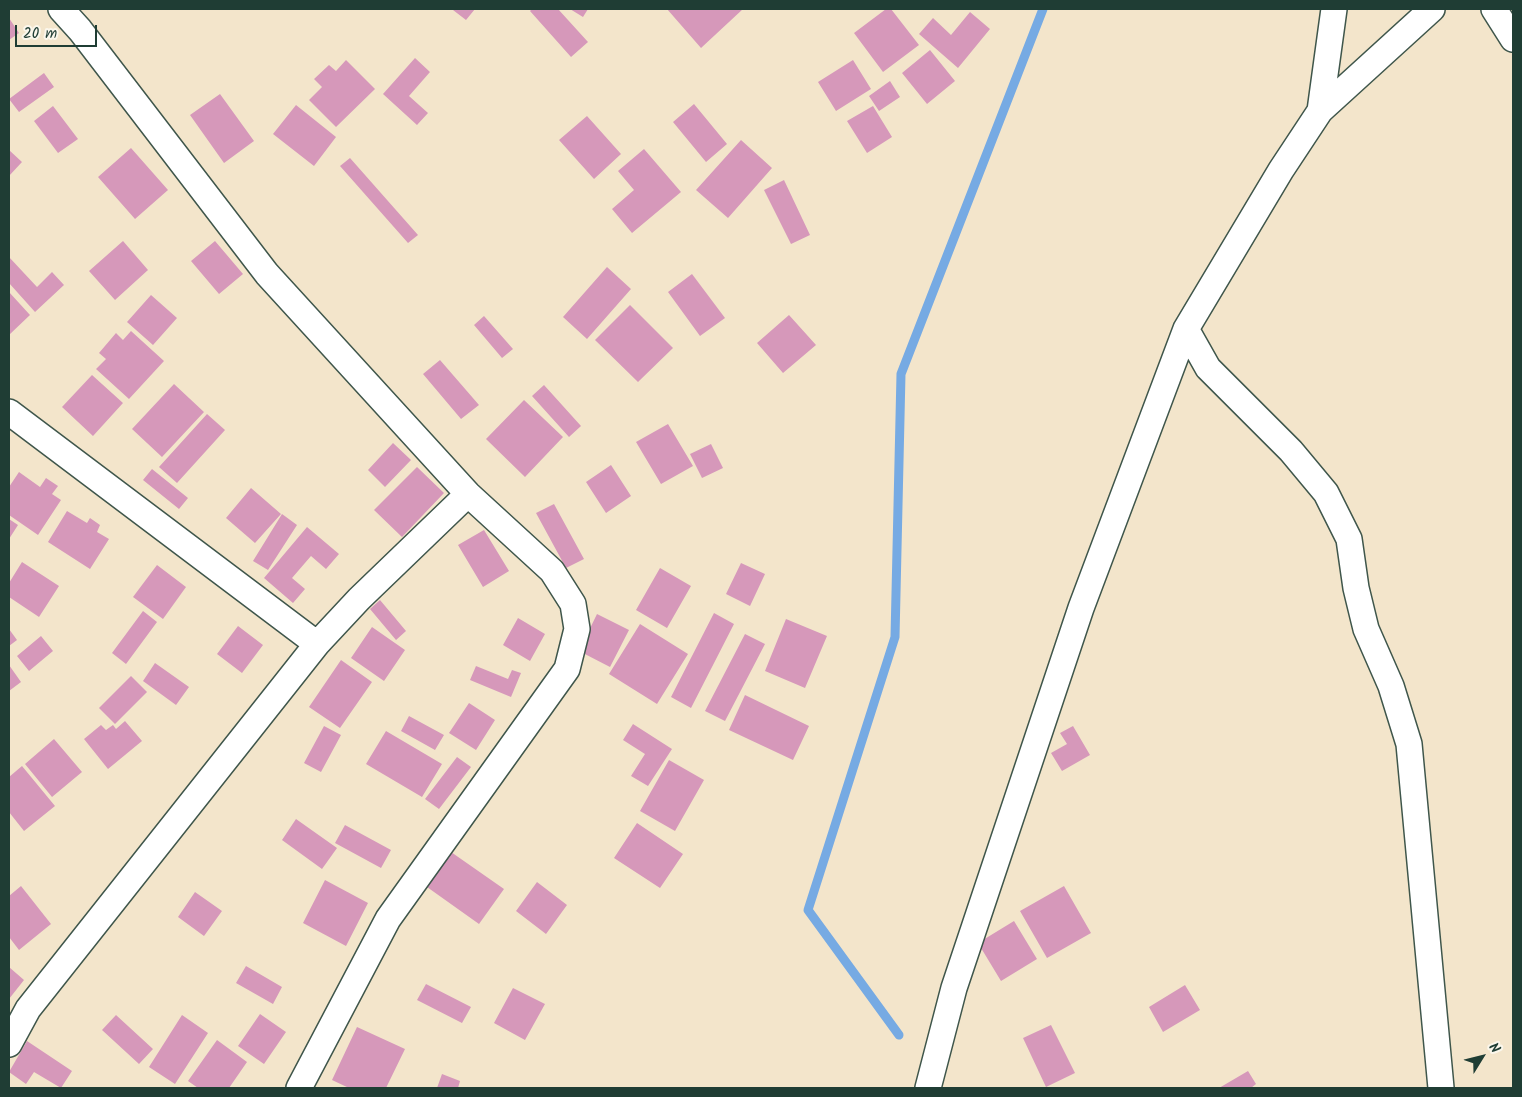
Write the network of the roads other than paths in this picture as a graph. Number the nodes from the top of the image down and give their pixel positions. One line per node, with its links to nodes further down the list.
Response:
1 (61, 9): 9 (street)
2 (1334, 9): 6 (street)
3 (1432, 9): 6 (street)
4 (1494, 9): 5 (street)
5 (1513, 39)
6 (1320, 112): 7 (street)
7 (1186, 329): 13 (street); 14 (street)
8 (9, 412): 10 (street)
9 (468, 494): 10 (street); 12 (street)
10 (317, 644): 11 (street)
11 (9, 1044)
12 (299, 1088)
13 (928, 1088)
14 (1441, 1088)

